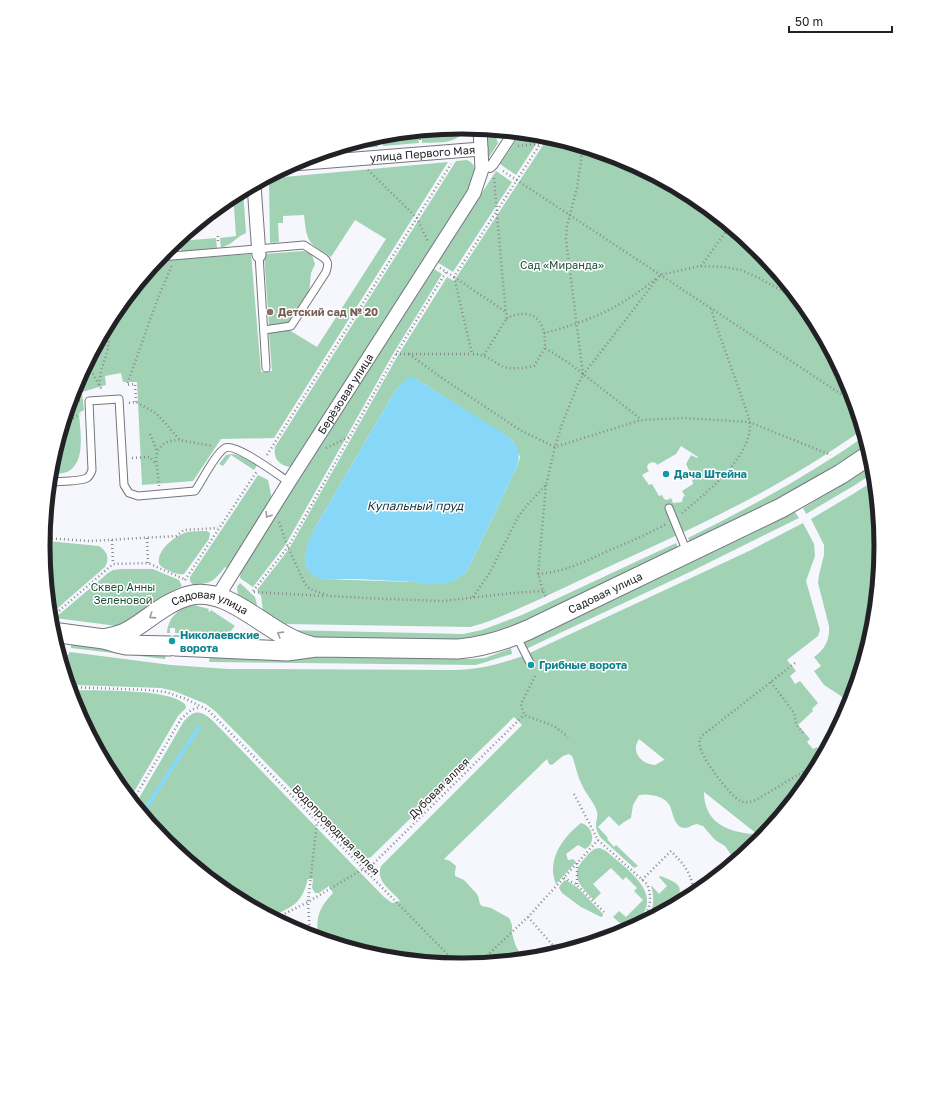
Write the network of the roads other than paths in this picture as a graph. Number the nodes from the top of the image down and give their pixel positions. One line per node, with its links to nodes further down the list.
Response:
1 (480, 135): 3 (street, Берёзовая улица)
2 (510, 137): 5 (street)
3 (481, 149): 4 (street, улица Первого Мая); 13 (street, Берёзовая улица)
4 (312, 162)
5 (491, 166)
6 (254, 190): 7 (street)
7 (259, 252): 8 (lane); 9 (lane); 9 (lane)
8 (170, 256)
9 (264, 330): 10 (lane)
10 (266, 368)
11 (865, 458): 15 (main road, Садовая улица)
12 (56, 482): 13 (lane)
13 (289, 482): 16 (street, Берёзовая улица, one-way to 16)
14 (669, 508): 15 (lane)
15 (687, 554): 18 (main road, Садовая улица)
16 (218, 596): 19 (main road, Садовая улица, one-way to 19); 20 (main road, Садовая улица, one-way to 16)
17 (58, 627): 19 (main road, Садовая улица)
18 (516, 635): 20 (main road, Садовая улица); 21 (lane)
19 (104, 638): 20 (main road, Садовая улица)
20 (316, 647)
21 (531, 666)

